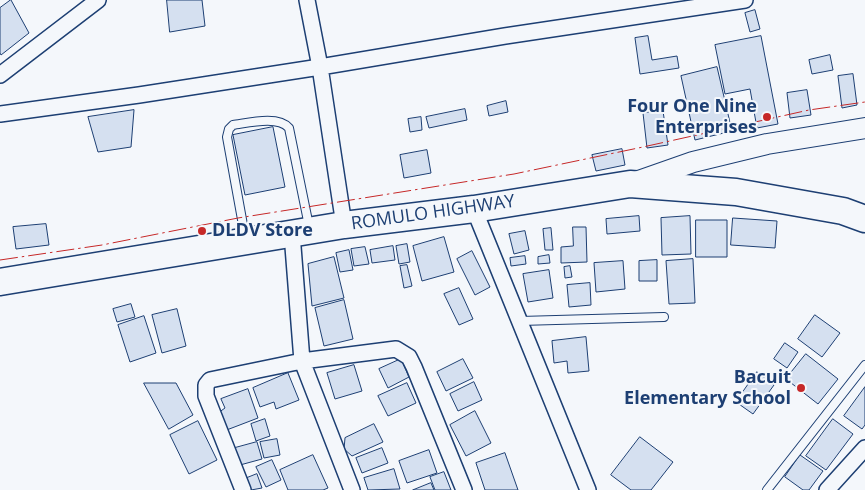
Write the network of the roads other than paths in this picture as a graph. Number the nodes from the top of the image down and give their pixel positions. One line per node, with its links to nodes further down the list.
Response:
1 (98, 0): 5 (street)
2 (307, 0): 4 (street)
3 (745, 0): 4 (street)
4 (320, 67): 6 (street); 11 (street)
5 (0, 75)
6 (0, 114)
7 (865, 128): 8 (main road)
8 (630, 184): 9 (highway, ROMULO HIGHWAY); 10 (highway, ROMULO HIGHWAY)
9 (474, 209): 11 (highway, ROMULO HIGHWAY); 16 (street)
10 (865, 219)
11 (344, 225): 12 (highway, ROMULO HIGHWAY)
12 (301, 232): 13 (highway, ROMULO HIGHWAY); 13 (lane); 17 (street)
13 (246, 242): 14 (highway, ROMULO HIGHWAY)
14 (0, 282)
15 (664, 316): 16 (lane)
16 (520, 321): 23 (street)
17 (302, 361): 20 (street); 21 (street); 22 (street)
18 (865, 365): 24 (lane)
19 (865, 448): 25 (street)
20 (243, 490)
21 (352, 490)
22 (464, 490)
23 (588, 490)
24 (767, 490)
25 (827, 490)

